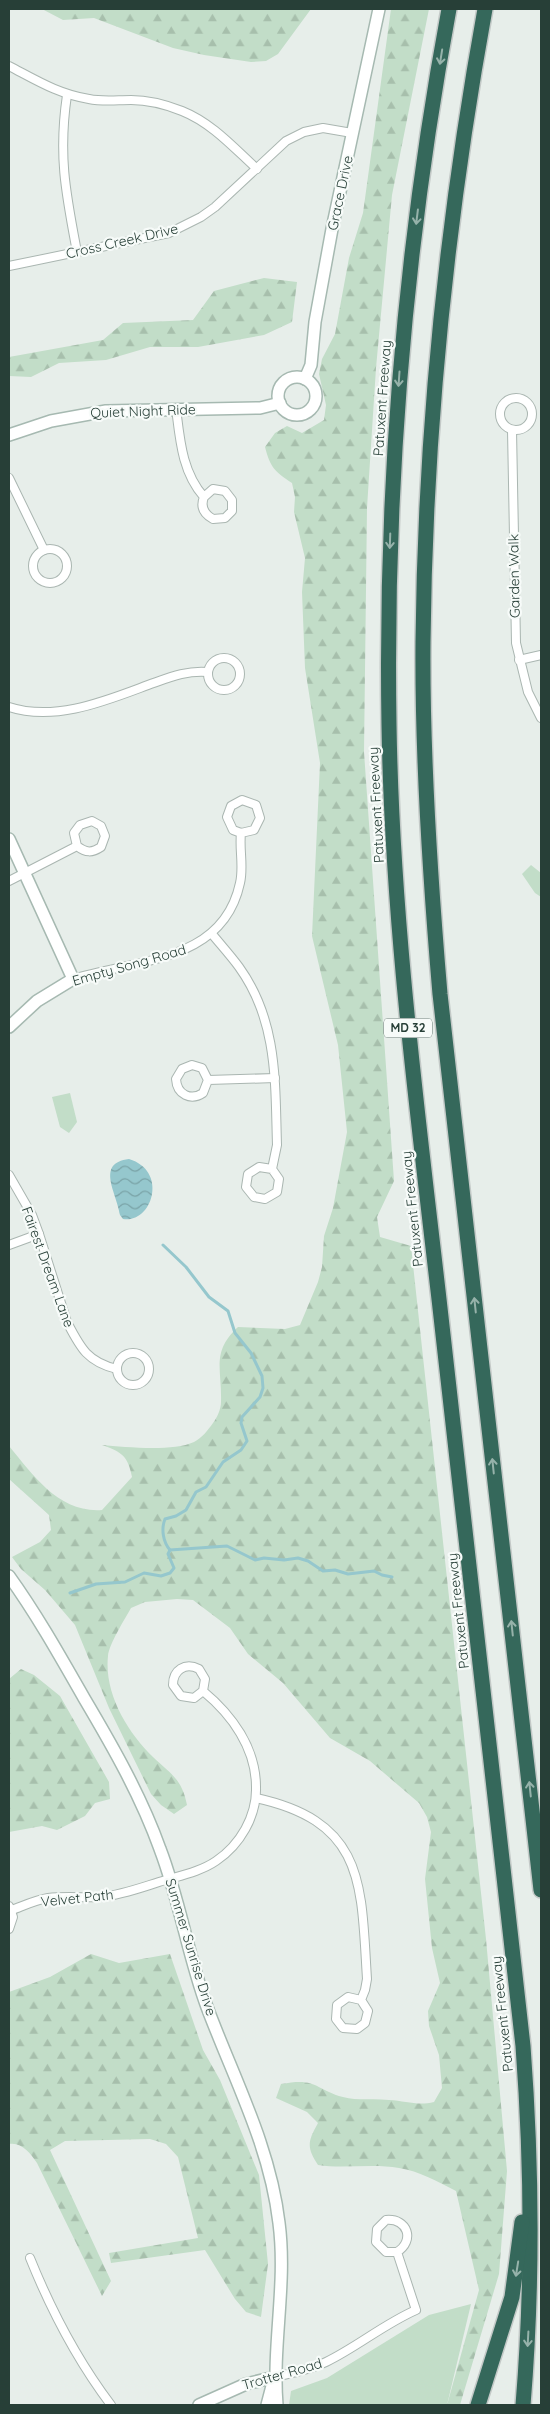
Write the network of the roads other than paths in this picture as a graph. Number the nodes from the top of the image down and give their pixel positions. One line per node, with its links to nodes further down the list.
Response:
1 (379, 9): 6 (street, Grace Drive)
2 (450, 9): 46 (highway, Patuxent Freeway / MD 32, one-way to 46)
3 (485, 9): 42 (highway, MD 32, one-way to 3)
4 (9, 66): 5 (street)
5 (67, 95): 7 (street); 8 (street)
6 (352, 133): 7 (street, Cross Creek Drive); 10 (street, Grace Drive)
7 (257, 169): 8 (street, Cross Creek Drive)
8 (77, 252): 9 (street, Cross Creek Drive)
9 (9, 266)
10 (305, 379): 11 (street); 11 (street)
11 (280, 403): 12 (street, Quiet Night Ride)
12 (176, 408): 14 (street, Quiet Night Ride); 16 (street)
13 (512, 430): 13 (street); 19 (street, Garden Walk)
14 (9, 434)
15 (9, 478): 17 (street)
16 (204, 497): 16 (street)
17 (44, 550): 17 (street)
18 (541, 655): 19 (street)
19 (519, 660): 22 (street, Garden Walk)
20 (208, 672): 20 (street); 21 (street)
21 (9, 708)
22 (541, 718)
23 (241, 833): 23 (street); 28 (street, Empty Song Road)
24 (9, 840): 26 (street)
25 (78, 846): 25 (street); 26 (street)
26 (25, 873): 27 (street); 29 (street)
27 (9, 881)
28 (212, 934): 29 (street, Empty Song Road); 31 (street)
29 (73, 979): 30 (street, Empty Song Road)
30 (9, 1027)
31 (275, 1078): 32 (street); 33 (street)
32 (208, 1080): 32 (street)
33 (272, 1169): 33 (street)
34 (9, 1175): 35 (street, Fairest Dream Lane)
35 (39, 1234): 36 (street); 37 (street, Fairest Dream Lane)
36 (9, 1244)
37 (117, 1369): 37 (street, Fairest Dream Lane)
38 (9, 1576): 41 (street, Summer Sunrise Drive)
39 (203, 1691): 39 (street); 40 (street)
40 (256, 1798): 41 (street, Velvet Path); 45 (street)
41 (171, 1878): 43 (street, Velvet Path); 49 (street, Summer Sunrise Drive)
42 (541, 1890)
43 (10, 1908): 44 (street, Velvet Path)
44 (9, 1929)
45 (361, 2000): 45 (street)
46 (523, 2046): 54 (highway, one-way to 54); 55 (highway, Patuxent Freeway / MD 32, one-way to 55)
47 (397, 2252): 47 (street); 49 (street, Trotter Road)
48 (30, 2258): 50 (street)
49 (275, 2378): 51 (street, Trotter Road); 52 (street, Summer Sunrise Drive); 53 (street, Summer Sunrise Drive)
50 (111, 2405)
51 (199, 2405)
52 (267, 2405)
53 (277, 2405)
54 (478, 2405)
55 (523, 2405)

